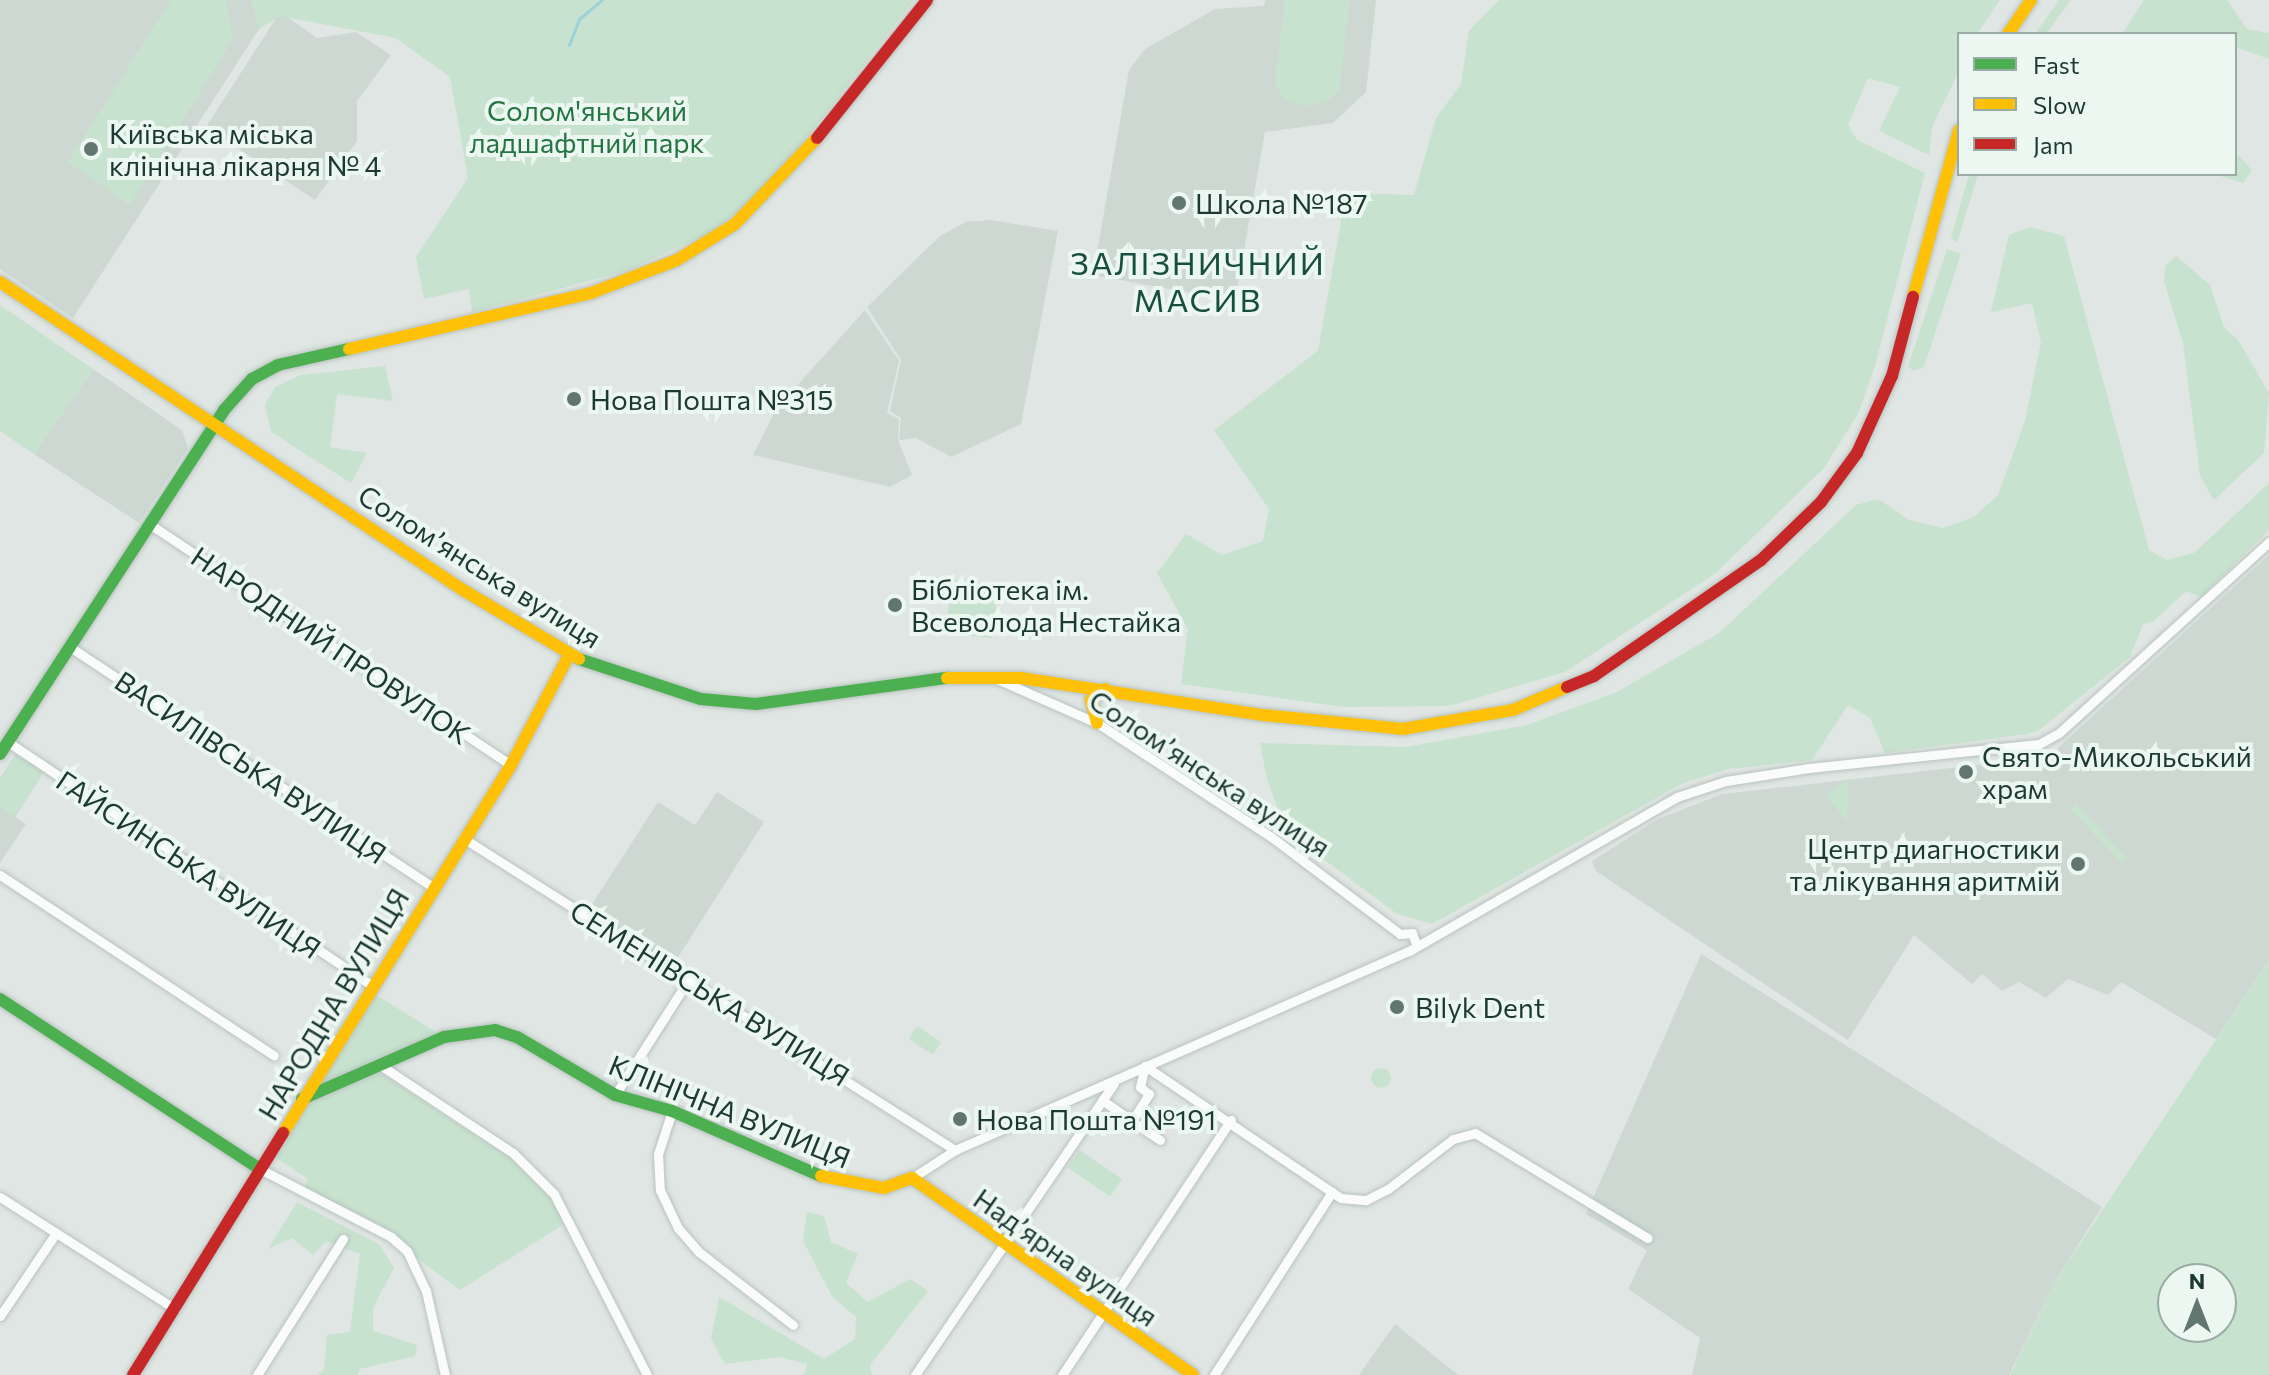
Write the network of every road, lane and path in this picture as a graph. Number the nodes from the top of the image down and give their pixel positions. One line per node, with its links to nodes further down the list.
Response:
1 (927, 0): 6 (street)
2 (2031, 0): 3 (street)
3 (2009, 32)
4 (1957, 137): 12 (street)
5 (0, 282): 6 (street, Соломʼянська вулиця)
6 (215, 426): 7 (street); 10 (street, Соломʼянська вулиця)
7 (151, 525): 9 (street); 16 (street, НАРОДНИЙ ПРОВУЛОК)
8 (2269, 542): 21 (street, КЛІНІЧНА ВУЛИЦЯ)
9 (70, 647): 14 (street); 19 (street, ВАСИЛІВСЬКА ВУЛИЦЯ)
10 (569, 655): 11 (street, Соломʼянська вулиця); 16 (street, НАРОДНА ВУЛИЦЯ)
11 (992, 677): 12 (street); 13 (street, Соломʼянська вулиця)
12 (1105, 689): 13 (street)
13 (1097, 723): 20 (street, Соломʼянська вулиця)
14 (8, 742): 15 (street); 24 (street, ГАЙСИНСЬКА ВУЛИЦЯ)
15 (0, 754)
16 (511, 765): 17 (street, НАРОДНА ВУЛИЦЯ)
17 (463, 838): 19 (street, НАРОДНА ВУЛИЦЯ); 23 (street, СЕМЕНІВСЬКА ВУЛИЦЯ)
18 (0, 875): 26 (street)
19 (432, 887): 24 (street, НАРОДНА ВУЛИЦЯ)
20 (1400, 934): 21 (street, Соломʼянська вулиця); 22 (street)
21 (1416, 944): 22 (street, КЛІНІЧНА ВУЛИЦЯ)
22 (1402, 951): 28 (street, КЛІНІЧНА ВУЛИЦЯ)
23 (689, 979): 30 (street); 37 (street, СЕМЕНІВСЬКА ВУЛИЦЯ)
24 (371, 985): 31 (street, НАРОДНА ВУЛИЦЯ)
25 (0, 999): 38 (street)
26 (274, 1056)
27 (380, 1065): 30 (street, КЛІНІЧНА ВУЛИЦЯ); 31 (street, КЛІНІЧНА ВУЛИЦЯ); 53 (street)
28 (1145, 1066): 29 (street, КЛІНІЧНА ВУЛИЦЯ); 34 (street); 35 (street)
29 (1116, 1080): 32 (street); 37 (street, КЛІНІЧНА ВУЛИЦЯ)
30 (615, 1095): 33 (street, КЛІНІЧНА ВУЛИЦЯ)
31 (302, 1099): 38 (street, НАРОДНА ВУЛИЦЯ)
32 (1102, 1100): 35 (street); 45 (street)
33 (672, 1111): 39 (street, КЛІНІЧНА ВУЛИЦЯ); 49 (street)
34 (1231, 1120): 40 (street); 47 (street)
35 (1132, 1121): 36 (street)
36 (1160, 1140)
37 (955, 1150): 39 (street, КЛІНІЧНА ВУЛИЦЯ)
38 (260, 1169): 46 (street, НАРОДНА ВУЛИЦЯ); 52 (street)
39 (912, 1178): 45 (street, Надʼярна вулиця)
40 (1332, 1192): 43 (street); 57 (street)
41 (0, 1197): 42 (street)
42 (56, 1233): 46 (street); 48 (street)
43 (1648, 1238)
44 (343, 1239): 51 (street)
45 (1003, 1242): 47 (street, Надʼярна вулиця); 54 (street)
46 (175, 1309): 50 (street, НАРОДНА ВУЛИЦЯ)
47 (1102, 1311): 55 (street); 56 (street, Надʼярна вулиця)
48 (0, 1316)
49 (793, 1325)
50 (133, 1375)
51 (257, 1375)
52 (445, 1375)
53 (647, 1375)
54 (915, 1375)
55 (1062, 1375)
56 (1193, 1375)
57 (1214, 1375)

